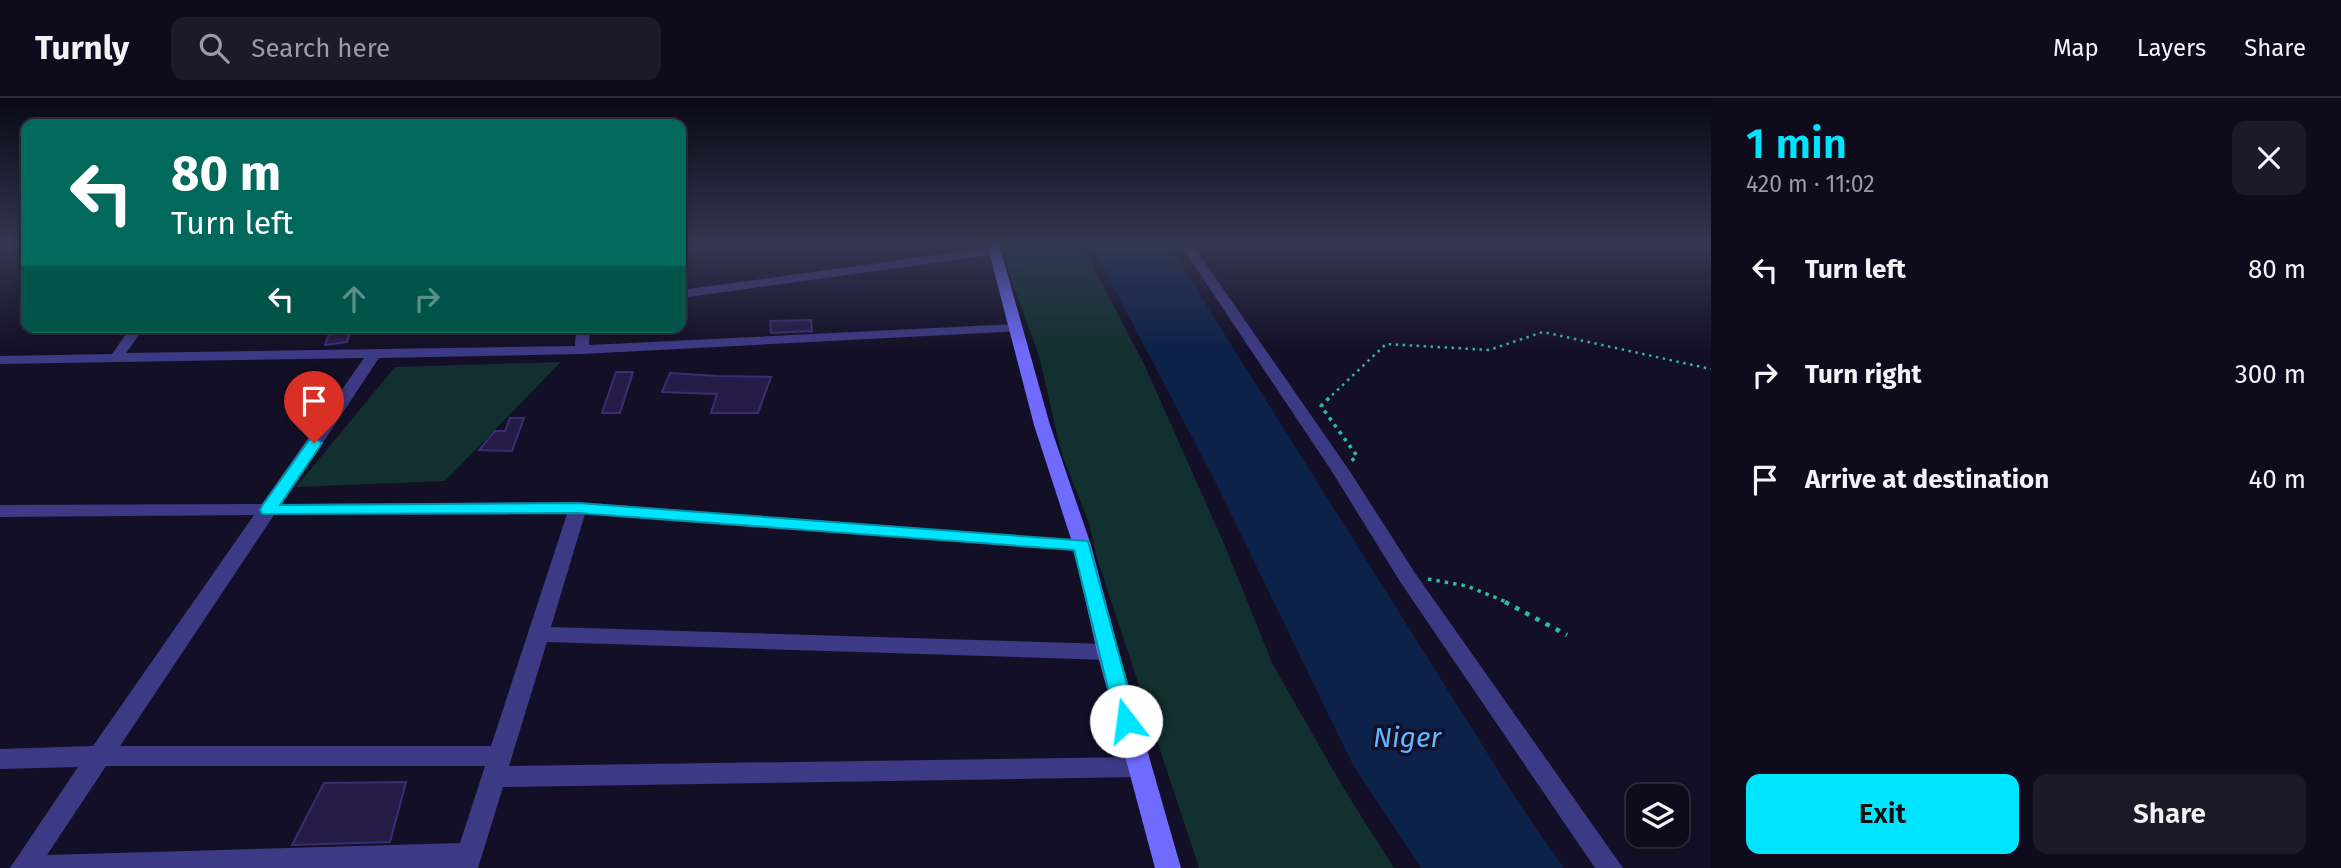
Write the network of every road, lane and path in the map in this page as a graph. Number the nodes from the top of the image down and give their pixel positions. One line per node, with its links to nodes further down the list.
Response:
1 (775, 280): 4 (street)
2 (1003, 280): 5 (main road)
3 (1210, 280): 13 (street)
4 (686, 293)
5 (1016, 328): 8 (street); 17 (main road)
6 (134, 333): 10 (street)
7 (583, 333): 8 (street)
8 (582, 350): 9 (street)
9 (375, 354): 10 (street); 15 (street)
10 (116, 358): 11 (street)
11 (0, 360)
12 (1711, 369): 13 (path)
13 (1340, 470): 18 (street)
14 (578, 508): 15 (street); 17 (street); 19 (street)
15 (268, 510): 16 (street); 22 (street)
16 (0, 511)
17 (1082, 545): 21 (main road)
18 (1408, 578): 20 (path); 30 (street)
19 (537, 634): 21 (street); 24 (street)
20 (1567, 635)
21 (1108, 652): 25 (main road)
22 (100, 756): 23 (street); 24 (street); 27 (street)
23 (0, 759)
24 (496, 767): 25 (street); 26 (street)
25 (1139, 767): 29 (main road)
26 (467, 862): 28 (street)
27 (23, 868)
28 (40, 868)
29 (1168, 868)
30 (1610, 868)

